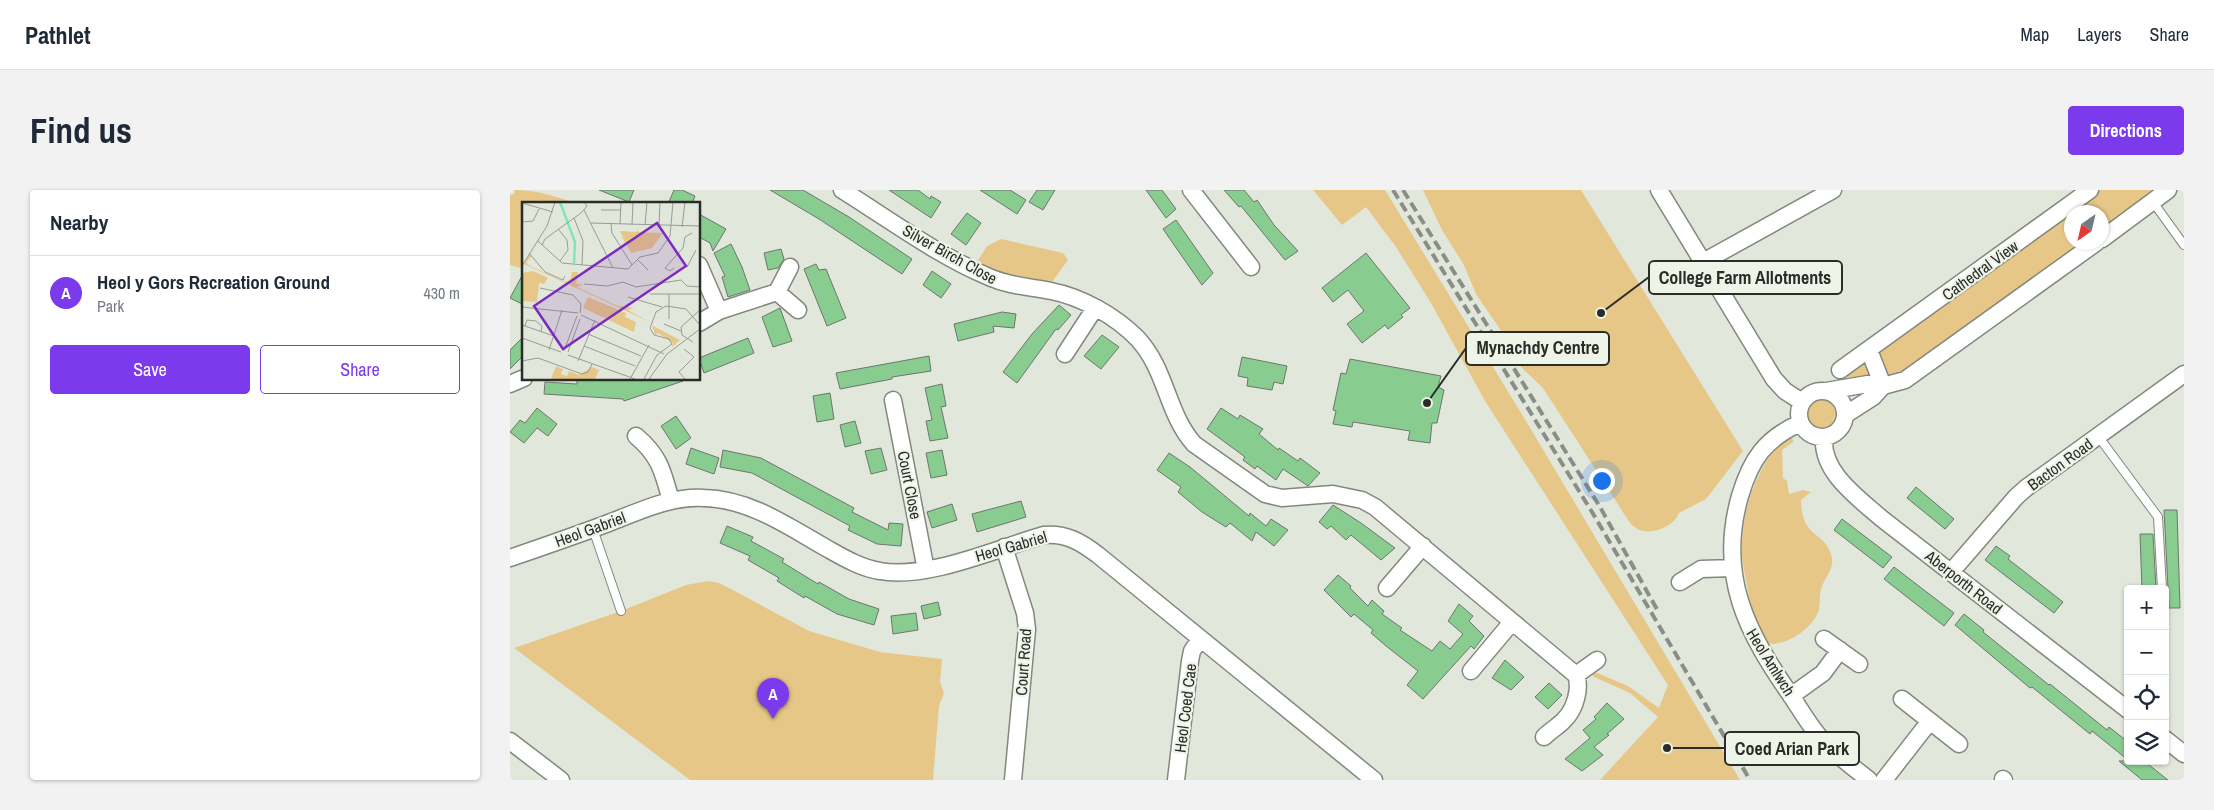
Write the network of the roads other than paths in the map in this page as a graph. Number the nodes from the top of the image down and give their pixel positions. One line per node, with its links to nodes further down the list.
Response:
1 (842, 190): 16 (street, Silver Birch Close)
2 (1191, 190): 14 (street)
3 (1659, 190): 11 (street)
4 (1833, 190): 11 (street)
5 (2090, 190): 20 (street, Cathedral View)
6 (2168, 190): 7 (street)
7 (2153, 202): 8 (street); 9 (lane)
8 (2109, 234)
9 (2184, 245)
10 (2086, 250): 26 (street)
11 (1703, 262): 29 (street)
12 (700, 267): 18 (street)
13 (790, 267): 15 (street)
14 (1251, 267)
15 (777, 292): 17 (street); 18 (street)
16 (1095, 308): 21 (street); 37 (street, Silver Birch Close)
17 (798, 310)
18 (719, 311): 19 (street)
19 (700, 322)
20 (1869, 350): 22 (street, Cathedral View); 26 (street)
21 (1066, 354)
22 (1840, 370)
23 (2184, 374): 33 (street, Bacton Road)
24 (522, 379): 25 (street)
25 (510, 384)
26 (1883, 386): 27 (street); 30 (street)
27 (1826, 391): 29 (street); 30 (street)
28 (893, 400): 41 (street, Court Close)
29 (1802, 402): 31 (street)
30 (1845, 415): 34 (street)
31 (1800, 423): 34 (street); 40 (street, Heol Amlwch)
32 (636, 436): 35 (street)
33 (2098, 436): 42 (street, Bacton Road); 44 (lane)
34 (1824, 437): 42 (street, Aberporth Road)
35 (671, 501): 36 (street, Heol Gabriel); 41 (street, Heol Gabriel)
36 (593, 529): 39 (street, Heol Gabriel); 46 (lane)
37 (1423, 546): 45 (street); 47 (street, Silver Birch Close)
38 (1004, 547): 41 (street, Heol Gabriel); 48 (street, Heol Gabriel); 65 (street, Court Road)
39 (510, 558)
40 (1733, 568): 43 (street); 55 (street, Heol Amlwch)
41 (926, 570)
42 (1951, 572): 57 (street, Aberporth Road)
43 (1680, 582)
44 (2162, 585)
45 (1388, 588)
46 (621, 612)
47 (1512, 622): 53 (street); 54 (street, Silver Birch Close)
48 (1200, 639): 66 (street, Heol Coed Cae); 67 (street, Heol Gabriel)
49 (1824, 639): 50 (street)
50 (1840, 650): 52 (street); 55 (street)
51 (1597, 660): 54 (street)
52 (1859, 664)
53 (1471, 671)
54 (1576, 675): 59 (street)
55 (1791, 696): 68 (street, Heol Amlwch)
56 (1902, 699): 58 (street)
57 (2124, 707)
58 (1930, 721): 62 (street); 69 (street)
59 (1544, 737)
60 (510, 741): 64 (street)
61 (2169, 742): 63 (street)
62 (1959, 744)
63 (2184, 754)
64 (561, 780)
65 (1013, 780)
66 (1176, 780)
67 (1374, 780)
68 (1869, 780)
69 (1884, 780)

